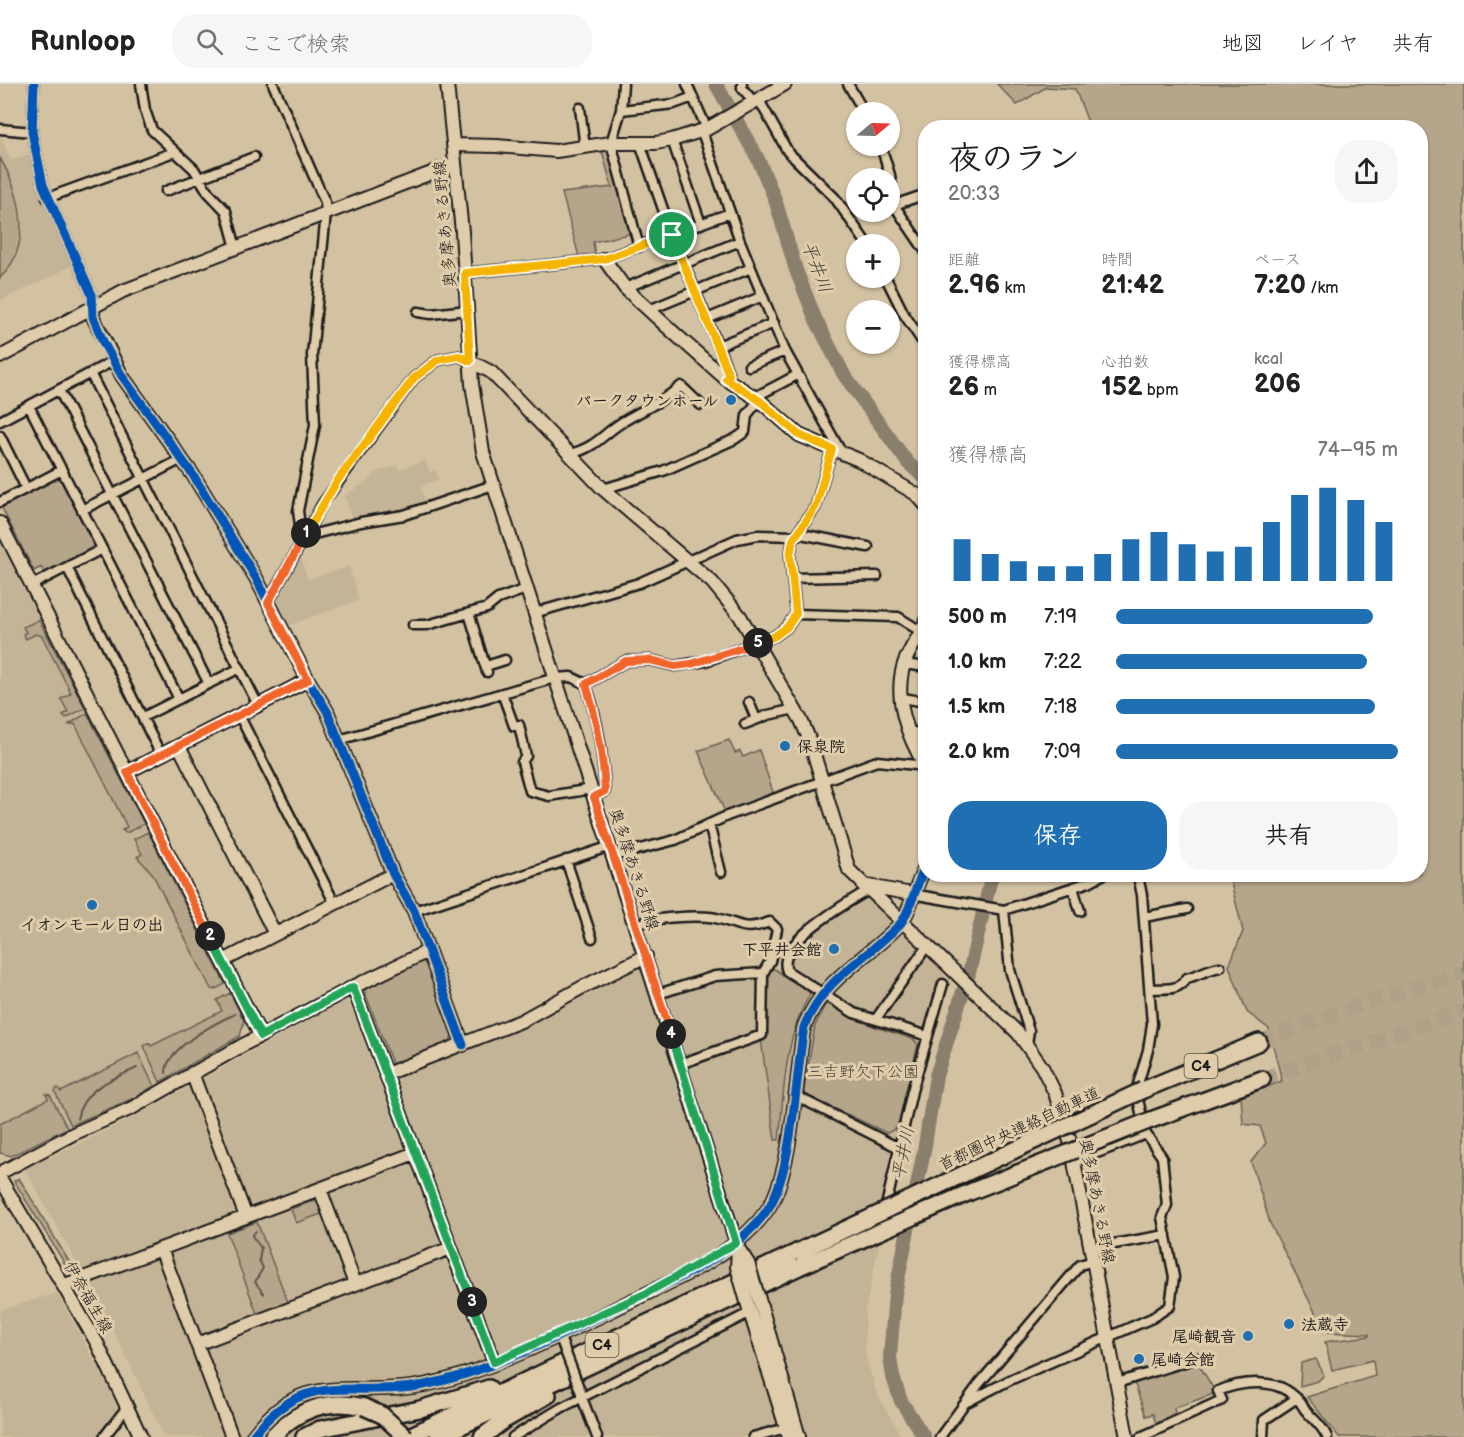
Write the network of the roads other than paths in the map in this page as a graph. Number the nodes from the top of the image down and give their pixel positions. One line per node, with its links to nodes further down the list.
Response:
1 (34, 84): 17 (street)
2 (141, 84): 23 (street)
3 (273, 84): 31 (street)
4 (447, 84): 21 (street, 奥多摩あきる野線)
5 (623, 84): 14 (street)
6 (687, 84): 10 (street)
7 (742, 84): 12 (street)
8 (785, 84): 12 (street)
9 (848, 84): 11 (street)
10 (693, 97): 14 (street); 16 (street)
11 (858, 102)
12 (755, 103): 16 (street); 35 (street)
13 (579, 108): 22 (street)
14 (621, 110): 19 (street)
15 (0, 129): 17 (street)
16 (705, 130): 18 (street); 32 (street)
17 (32, 132): 29 (street)
18 (672, 140): 20 (street); 34 (street)
19 (611, 143): 20 (street); 22 (street); 39 (street)
20 (640, 143): 36 (street)
21 (454, 145): 22 (street); 25 (street, 奥多摩あきる野線)
22 (585, 148)
23 (174, 152): 26 (street); 29 (street)
24 (254, 157): 26 (street)
25 (456, 164): 31 (street); 44 (street, 奥多摩あきる野線)
26 (200, 178): 27 (street); 40 (street)
27 (166, 190)
28 (918, 197): 30 (street)
29 (47, 198): 49 (street)
30 (900, 203)
31 (327, 213): 40 (street); 85 (street)
32 (730, 213): 34 (street); 38 (street)
33 (900, 214): 37 (street)
34 (701, 224): 36 (street)
35 (860, 234)
36 (672, 235): 39 (street); 42 (street)
37 (918, 240)
38 (740, 241): 42 (street); 43 (street)
39 (639, 247): 41 (street)
40 (236, 248): 49 (street)
41 (604, 259): 44 (street); 45 (street)
42 (684, 264): 45 (street); 47 (street)
43 (751, 268): 47 (street); 48 (street)
44 (465, 273): 50 (street, 奥多摩あきる野線)
45 (625, 288): 51 (street)
46 (891, 288): 55 (street)
47 (696, 291): 51 (street); 53 (street)
48 (763, 296): 53 (street); 54 (street)
49 (93, 305): 58 (street); 59 (street)
50 (468, 310): 52 (street); 60 (street, 奥多摩あきる野線)
51 (649, 310): 63 (street)
52 (418, 312)
53 (707, 319): 56 (street)
54 (774, 323): 56 (street); 57 (street)
55 (918, 335)
56 (718, 346): 63 (street)
57 (785, 351): 61 (street); 64 (street)
58 (0, 357)
59 (113, 360): 62 (street); 73 (street)
60 (470, 361): 72 (street); 76 (street, 奥多摩あきる野線); 85 (street)
61 (749, 366)
62 (90, 373): 65 (street); 75 (street)
63 (730, 375): 66 (street)
64 (797, 375): 66 (street); 71 (street)
65 (59, 390): 68 (street); 79 (street)
66 (757, 398): 71 (street); 78 (street)
67 (701, 405): 72 (street)
68 (29, 406): 69 (street); 74 (street)
69 (0, 421)
70 (0, 436): 77 (street)
71 (837, 451): 80 (street); 84 (street)
72 (568, 455): 78 (street)
73 (182, 459): 75 (street); 94 (street)
74 (62, 470): 77 (street); 82 (street)
75 (143, 478): 79 (street); 105 (street)
76 (493, 485): 85 (street); 93 (street, 奥多摩あきる野線)
77 (26, 488): 81 (street)
78 (603, 489): 88 (street)
79 (112, 494): 82 (street); 108 (street)
80 (918, 498)
81 (0, 502)
82 (82, 510): 87 (street)
83 (0, 523): 92 (street)
84 (795, 536): 86 (street); 88 (street); 91 (street)
85 (303, 538): 94 (street)
86 (868, 547)
87 (102, 549): 89 (street); 112 (street)
88 (689, 560): 96 (street); 101 (street)
89 (67, 567): 92 (street); 118 (street)
90 (878, 576): 91 (street)
91 (793, 578): 97 (street)
92 (32, 585): 128 (street)
93 (526, 589): 95 (street); 96 (street, 奥多摩あきる野線)
94 (268, 603): 107 (street)
95 (469, 612): 98 (street); 102 (street)
96 (534, 613): 106 (street, 奥多摩あきる野線)
97 (796, 614): 99 (street); 101 (street)
98 (413, 625)
99 (918, 627)
100 (918, 640): 103 (street)
101 (756, 643): 109 (street); 116 (street)
102 (505, 660)
103 (904, 664): 104 (street); 111 (street)
104 (918, 666)
105 (240, 668): 108 (street); 115 (street)
106 (555, 678): 109 (street); 110 (street); 130 (street, 奥多摩あきる野線)
107 (308, 680): 115 (street); 123 (street)
108 (209, 684): 112 (street)
109 (586, 684): 130 (street)
110 (502, 693): 123 (street); 130 (street)
111 (902, 698): 113 (street); 121 (street)
112 (179, 699): 118 (street)
113 (918, 701)
114 (749, 702): 119 (street)
115 (258, 705): 117 (street)
116 (795, 710): 119 (street); 129 (street)
117 (239, 715): 124 (street); 142 (street)
118 (143, 717): 125 (street)
119 (756, 719): 120 (street)
120 (745, 724)
121 (906, 731): 122 (street); 126 (street)
122 (918, 733)
123 (339, 740): 135 (street)
124 (179, 746): 125 (street); 150 (street)
125 (161, 754): 128 (street)
126 (918, 754)
127 (918, 766): 129 (street)
128 (127, 772): 155 (street)
129 (822, 782): 131 (street); 139 (street)
130 (593, 793): 132 (street, 奥多摩あきる野線)
131 (709, 824): 132 (street); 134 (street)
132 (612, 851): 133 (street); 149 (street, 奥多摩あきる野線)
133 (566, 860): 145 (street); 151 (street)
134 (721, 872)
135 (393, 874): 142 (street); 145 (street)
136 (918, 882): 141 (street)
137 (1085, 882): 140 (street)
138 (1139, 882): 147 (street)
139 (865, 887): 141 (street); 148 (street); 162 (street)
140 (1073, 887): 144 (street); 146 (street)
141 (912, 894): 144 (street); 148 (street)
142 (335, 904): 150 (street)
143 (1187, 909): 147 (street)
144 (1002, 910): 167 (street)
145 (414, 911): 153 (street)
146 (1080, 911)
147 (1144, 917): 160 (street)
148 (902, 922): 152 (street); 162 (street)
149 (636, 925): 154 (street, 奥多摩あきる野線); 157 (street)
150 (275, 934): 155 (street)
151 (592, 939)
152 (927, 946): 163 (street); 167 (street, 奥多摩あきる野線)
153 (428, 951): 159 (street); 168 (street)
154 (646, 956): 161 (street, 奥多摩あきる野線); 168 (street)
155 (223, 961): 164 (street)
156 (1220, 967): 160 (street)
157 (764, 973): 161 (street); 169 (street)
158 (943, 984): 165 (street)
159 (353, 987): 164 (street); 171 (street)
160 (1150, 989): 174 (street)
161 (658, 993): 169 (street, 奥多摩あきる野線)
162 (821, 993): 163 (street); 173 (street)
163 (876, 1019): 165 (street)
164 (261, 1036): 170 (street)
165 (928, 1036): 175 (street)
166 (1259, 1042): 188 (highway, 首都圏中央連絡自動車道 / C4, bridge)
167 (1027, 1044): 177 (street, 奥多摩あきる野線)
168 (463, 1045): 171 (street)
169 (680, 1064): 184 (street, 奥多摩あきる野線)
170 (192, 1073): 178 (street); 182 (street)
171 (386, 1074): 176 (street)
172 (1262, 1078): 174 (highway, 首都圏中央連絡自動車道 / C4)
173 (794, 1095): 175 (street); 184 (street)
174 (1148, 1127): 177 (street); 183 (street); 188 (highway, 首都圏中央連絡自動車道 / C4, bridge)
175 (899, 1148): 181 (street)
176 (416, 1153): 180 (street); 185 (street)
177 (1074, 1162): 187 (street, 奥多摩あきる野線)
178 (0, 1173)
179 (0, 1178): 190 (street, 伊奈福生線)
180 (320, 1189): 182 (street); 189 (street)
181 (886, 1206)
182 (246, 1217): 186 (street)
183 (1166, 1235): 187 (street); 193 (street)
184 (737, 1246): 191 (street, 奥多摩あきる野線, bridge); 194 (street)
185 (451, 1248): 189 (street); 198 (street)
186 (161, 1249): 190 (street); 195 (street)
187 (1092, 1254): 193 (street, 奥多摩あきる野線); 202 (street)
188 (798, 1260): 192 (highway, 首都圏中央連絡自動車道 / C4); 196 (highway, 首都圏中央連絡自動車道 / C4)
189 (355, 1284): 195 (street)
190 (65, 1285): 203 (street, 伊奈福生線)
191 (754, 1309): 200 (street); 204 (street, 奥多摩あきる野線); 217 (street, 奥多摩あきる野線)
192 (674, 1327): 212 (highway, 首都圏中央連絡自動車道 / C4); 213 (highway)
193 (1108, 1337): 199 (street, 奥多摩あきる野線); 202 (street)
194 (560, 1338): 198 (street); 200 (street, bridge)
195 (197, 1344): 207 (street)
196 (594, 1348): 210 (highway); 211 (highway, 首都圏中央連絡自動車道 / C4)
197 (1197, 1358): 199 (street)
198 (494, 1362): 208 (street)
199 (1117, 1383): 219 (street, 奥多摩あきる野線)
200 (581, 1396): 214 (street); 215 (street)
201 (1297, 1398): 220 (street); 221 (street); 222 (street)
202 (967, 1402): 218 (street)
203 (126, 1403): 205 (street); 206 (street, 伊奈福生線)
204 (788, 1433): 216 (street)
205 (104, 1437)
206 (141, 1437)
207 (232, 1437)
208 (252, 1437)
209 (272, 1437): 211 (highway, bridge)
210 (304, 1437)
211 (406, 1437)
212 (438, 1437)
213 (482, 1437)
214 (513, 1437)
215 (597, 1437)
216 (753, 1437)
217 (799, 1437)
218 (940, 1437)
219 (1127, 1437)
220 (1141, 1437)
221 (1263, 1437)
222 (1328, 1437)

